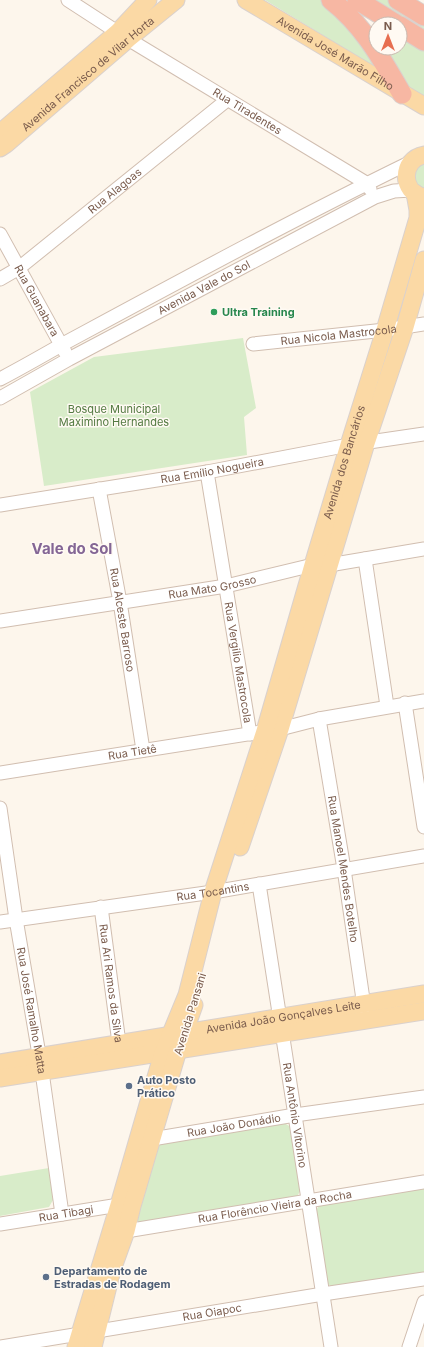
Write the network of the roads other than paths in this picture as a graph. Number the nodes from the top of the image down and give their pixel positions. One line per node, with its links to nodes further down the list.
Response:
1 (68, 0): 11 (street, Rua Tiradentes)
2 (148, 0): 11 (main road, Avenida Francisco de Vilar Horta)
3 (176, 0): 11 (main road, Avenida Francisco de Vilar Horta)
4 (246, 0): 13 (main road, Avenida José Marão Filho)
5 (331, 0): 13 (highway)
6 (357, 0): 8 (highway)
7 (398, 0): 9 (highway)
8 (383, 16)
9 (424, 16)
10 (408, 31): 12 (highway)
11 (123, 35): 14 (street, Rua Tiradentes); 15 (main road, Avenida Francisco de Vilar Horta)
12 (424, 41)
13 (402, 94): 16 (main road, Avenida José Marão Filho)
14 (227, 100): 20 (street, Rua Tiradentes); 29 (street, Rua Alagoas)
15 (42, 105): 17 (main road, Avenida Francisco de Vilar Horta); 18 (main road, Avenida Francisco de Vilar Horta)
16 (424, 106)
17 (0, 133)
18 (0, 148)
19 (418, 158): 20 (street, Avenida Vale do Sol); 21 (main road, Avenida dos Bancários)
20 (366, 184): 22 (street); 23 (street, Avenida Vale do Sol)
21 (417, 193): 22 (street, Avenida Vale do Sol); 35 (main road, Avenida dos Bancários)
22 (375, 197): 25 (street, Avenida Vale do Sol)
23 (287, 225): 25 (street); 26 (street, Avenida Vale do Sol)
24 (0, 234): 29 (street, Rua Guanabara)
25 (294, 240): 28 (street, Avenida Vale do Sol)
26 (234, 253): 28 (street); 37 (street, Avenida Vale do Sol)
27 (424, 260): 31 (main road, Avenida dos Bancários)
28 (242, 267): 38 (street, Avenida Vale do Sol)
29 (19, 268): 30 (street, Rua Alagoas); 37 (street, Rua Guanabara)
30 (0, 279)
31 (412, 302): 32 (main road); 34 (main road, Avenida dos Bancários)
32 (424, 316)
33 (424, 324): 34 (street, Rua Nicola Mastrocola)
34 (405, 327): 35 (street, Rua Nicola Mastrocola); 42 (main road, Avenida dos Bancários)
35 (385, 330): 36 (street, Rua Nicola Mastrocola); 43 (main road, Avenida dos Bancários)
36 (253, 344)
37 (61, 345): 38 (street, Rua Guanabara); 39 (street, Avenida Vale do Sol)
38 (69, 359): 40 (street, Avenida Vale do Sol)
39 (0, 379)
40 (0, 398)
41 (424, 434): 42 (street, Rua Emílio Nogueira)
42 (366, 443): 43 (street, Rua Emílio Nogueira); 49 (main road, Avenida dos Bancários)
43 (349, 445): 44 (street, Rua Emílio Nogueira); 49 (main road, Avenida dos Bancários)
44 (207, 472): 45 (street, Rua Emílio Nogueira); 50 (street, Rua Vergilio Mastrocola)
45 (99, 489): 46 (street, Rua Emílio Nogueira); 51 (street, Rua Alceste Barroso)
46 (0, 505)
47 (424, 549): 48 (street, Rua Mato Grosso)
48 (365, 559): 49 (street, Rua Mato Grosso); 55 (street)
49 (321, 565): 50 (street, Rua Mato Grosso); 57 (main road, Avenida dos Bancários)
50 (226, 586): 51 (street, Rua Mato Grosso); 57 (street, Rua Vergilio Mastrocola)
51 (120, 602): 52 (street, Rua Mato Grosso); 58 (street, Rua Alceste Barroso)
52 (0, 621)
53 (424, 701): 54 (street, Rua Tietê)
54 (405, 704): 55 (street, Rua Tietê); 61 (street)
55 (387, 706): 56 (street, Rua Tietê)
56 (319, 719): 57 (street, Rua Tietê); 63 (street, Rua Manoel Mendes Botelho)
57 (265, 731): 58 (street, Rua Tietê); 65 (main road, Avenida Pansani)
58 (143, 750): 59 (street, Rua Tietê)
59 (0, 773)
60 (0, 808): 67 (street, Rua José Ramalho Matta)
61 (424, 827)
62 (424, 856): 63 (street, Rua Tocantins)
63 (344, 869): 64 (street, Rua Tocantins); 70 (street, Rua Manoel Mendes Botelho)
64 (259, 884): 65 (street, Rua Tocantins); 71 (street, Rua Antônio Vitorino)
65 (219, 891): 66 (street, Rua Tocantins); 73 (main road, Avenida Pansani)
66 (101, 907): 67 (street, Rua Tocantins); 74 (street, Rua Ari Ramos da Silva)
67 (16, 919): 68 (street, Rua Tocantins); 77 (street, Rua José Ramalho Matta)
68 (0, 922)
69 (419, 1003): 70 (main road, Avenida João Gonçalves Leite)
70 (365, 1012): 71 (main road, Avenida João Gonçalves Leite)
71 (280, 1025): 72 (main road, Avenida João Gonçalves Leite); 80 (street, Rua Antônio Vitorino)
72 (237, 1032): 73 (main road, Avenida João Gonçalves Leite); 75 (main road, Avenida João Gonçalves Leite)
73 (178, 1034): 74 (main road, Avenida João Gonçalves Leite); 75 (main road, Avenida Pansani)
74 (120, 1051): 75 (main road, Avenida João Gonçalves Leite); 77 (main road, Avenida João Gonçalves Leite)
75 (171, 1051): 81 (main road, Avenida Pansani)
76 (0, 1063): 77 (main road, Avenida João Gonçalves Leite)
77 (41, 1065): 78 (main road, Avenida João Gonçalves Leite); 85 (street, Rua José Ramalho Matta)
78 (0, 1078)
79 (424, 1097): 80 (street, Rua João Donádio)
80 (295, 1115): 81 (street, Rua João Donádio); 83 (street, Rua Antônio Vitorino)
81 (145, 1139): 84 (main road, Avenida Pansani)
82 (424, 1182): 83 (street, Rua Florêncio Vieira da Rocha)
83 (309, 1200): 87 (street, Rua Florêncio Vieira da Rocha); 89 (street, Rua Antônio Vitorino)
84 (126, 1205): 85 (street, Rua Tibagi); 87 (main road, Avenida Pansani); 91 (main road, Avenida Pansani)
85 (62, 1214): 86 (street, Rua Tibagi)
86 (0, 1224)
87 (126, 1231): 91 (main road, Avenida Pansani)
88 (424, 1279): 89 (street, Rua Oiapoc)
89 (323, 1294): 91 (street, Rua Oiapoc); 94 (street, Rua Antônio Vitorino)
90 (424, 1302): 95 (street)
91 (84, 1337): 92 (street, Rua Oiapoc); 93 (main road, Avenida Pansani)
92 (0, 1347)
93 (93, 1347)
94 (331, 1347)
95 (409, 1347)

